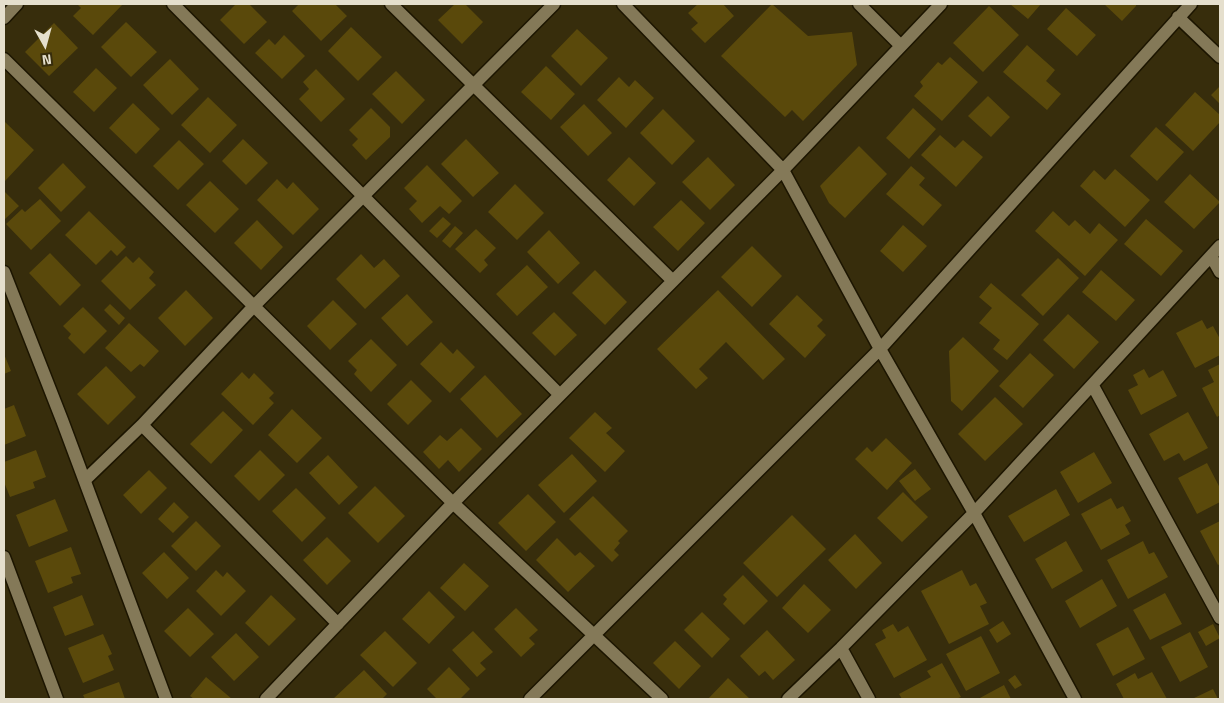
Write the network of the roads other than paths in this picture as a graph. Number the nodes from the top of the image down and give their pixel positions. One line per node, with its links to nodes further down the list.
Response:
1 (17, 4): 10 (street)
2 (173, 4): 18 (street)
3 (391, 4): 16 (street)
4 (554, 4): 16 (street)
5 (623, 4): 17 (street)
6 (859, 4): 13 (street)
7 (931, 4): 11 (street)
8 (941, 4): 11 (street)
9 (1191, 4): 12 (street)
10 (4, 18)
11 (928, 18): 13 (street)
12 (1178, 18): 14 (street); 25 (street)
13 (901, 46): 17 (street)
14 (1220, 57)
15 (4, 59): 24 (street)
16 (473, 86): 18 (street); 23 (street)
17 (783, 170): 23 (street); 25 (street)
18 (365, 196): 24 (street); 27 (street)
19 (1220, 246): 20 (street)
20 (1211, 256): 22 (street); 26 (street)
21 (4, 272): 29 (street)
22 (1220, 272)
23 (673, 281): 27 (street)
24 (254, 306): 28 (street); 30 (street)
25 (880, 349): 31 (street); 35 (street)
26 (1093, 386): 31 (street); 33 (street)
27 (560, 395): 30 (street)
28 (142, 426): 29 (street); 34 (street)
29 (85, 480): 38 (street)
30 (452, 503): 34 (street); 35 (street)
31 (974, 513): 36 (street); 44 (street)
32 (4, 557): 37 (street)
33 (1220, 618)
34 (338, 624): 39 (street)
35 (594, 634): 40 (street); 41 (street)
36 (841, 648): 42 (street); 43 (street)
37 (57, 699)
38 (166, 699)
39 (266, 699)
40 (530, 699)
41 (662, 699)
42 (788, 699)
43 (869, 699)
44 (1075, 699)

